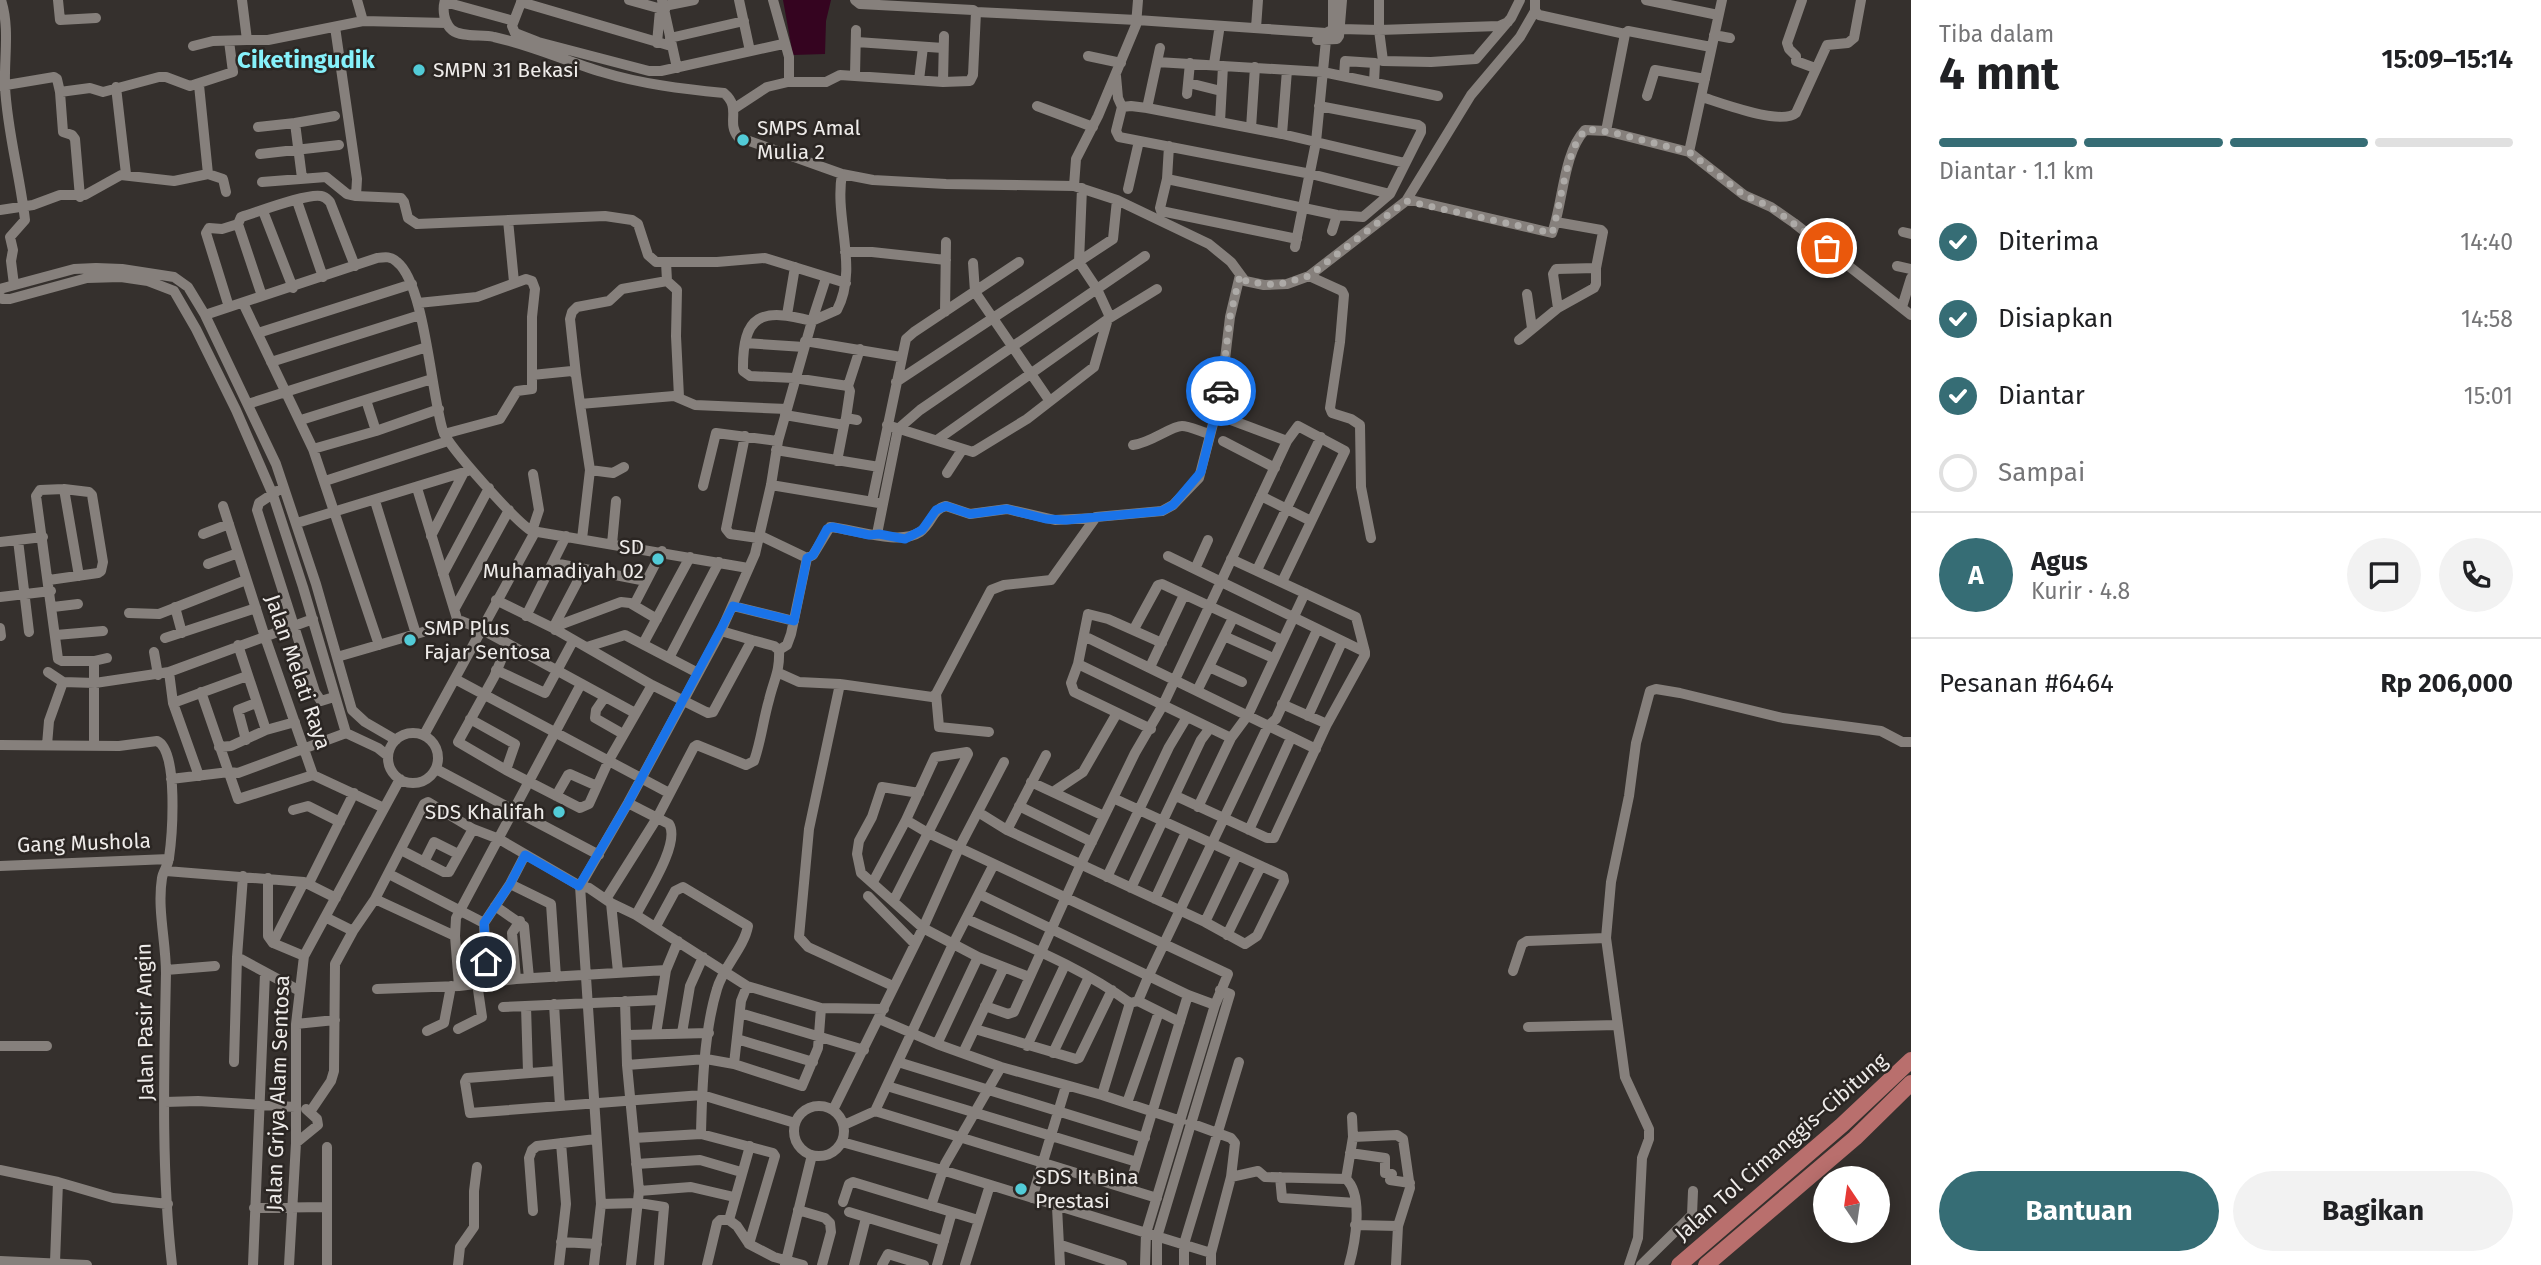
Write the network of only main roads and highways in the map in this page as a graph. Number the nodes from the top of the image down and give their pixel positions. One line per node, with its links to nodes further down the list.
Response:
1 (1911, 1060): 3 (highway, Jalan Tol Cimanggis–Cibitung)
2 (1911, 1083): 4 (highway, Jalan Tol Cimanggis–Cibitung)
3 (1679, 1265)
4 (1706, 1265)

